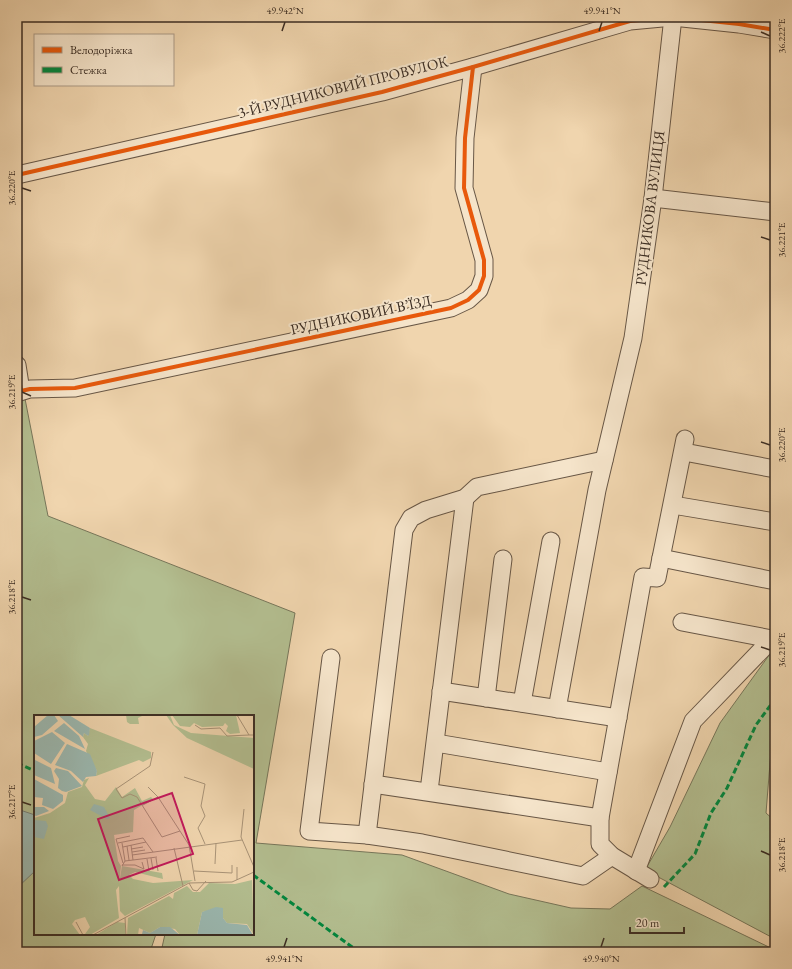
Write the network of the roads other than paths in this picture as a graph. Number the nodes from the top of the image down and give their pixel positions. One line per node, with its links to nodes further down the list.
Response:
1 (673, 17): 2 (street, 3-Й РУДНИКОВИЙ ПРОВУЛОК); 3 (street, 3-Й РУДНИКОВИЙ ПРОВУЛОК); 5 (street, РУДНИКОВА ВУЛИЦЯ)
2 (775, 30)
3 (473, 67): 4 (street, 3-Й РУДНИКОВИЙ ПРОВУЛОК); 8 (street, РУДНИКОВИЙ В’ЇЗД)
4 (17, 175)
5 (653, 198): 6 (street); 9 (street, РУДНИКОВА ВУЛИЦЯ)
6 (775, 212)
7 (17, 365): 8 (street)
8 (19, 392)
9 (604, 460): 11 (street); 23 (street, РУДНИКОВА ВУЛИЦЯ)
10 (775, 469): 12 (street)
11 (465, 498): 20 (street); 27 (street)
12 (672, 504): 13 (street); 15 (street)
13 (775, 522)
14 (552, 541): 22 (street)
15 (661, 558): 17 (street); 24 (street)
16 (503, 559): 21 (street)
17 (775, 580)
18 (682, 622): 31 (street)
19 (331, 658): 30 (street)
20 (441, 691): 21 (street); 25 (street)
21 (486, 698): 22 (street)
22 (522, 703): 23 (street)
23 (557, 709): 24 (street)
24 (618, 718): 26 (street)
25 (436, 743): 26 (street); 28 (street)
26 (608, 772): 29 (street)
27 (373, 784): 28 (street); 30 (street)
28 (429, 791): 29 (street)
29 (600, 818): 31 (street)
30 (367, 835): 31 (street)
31 (612, 856)

